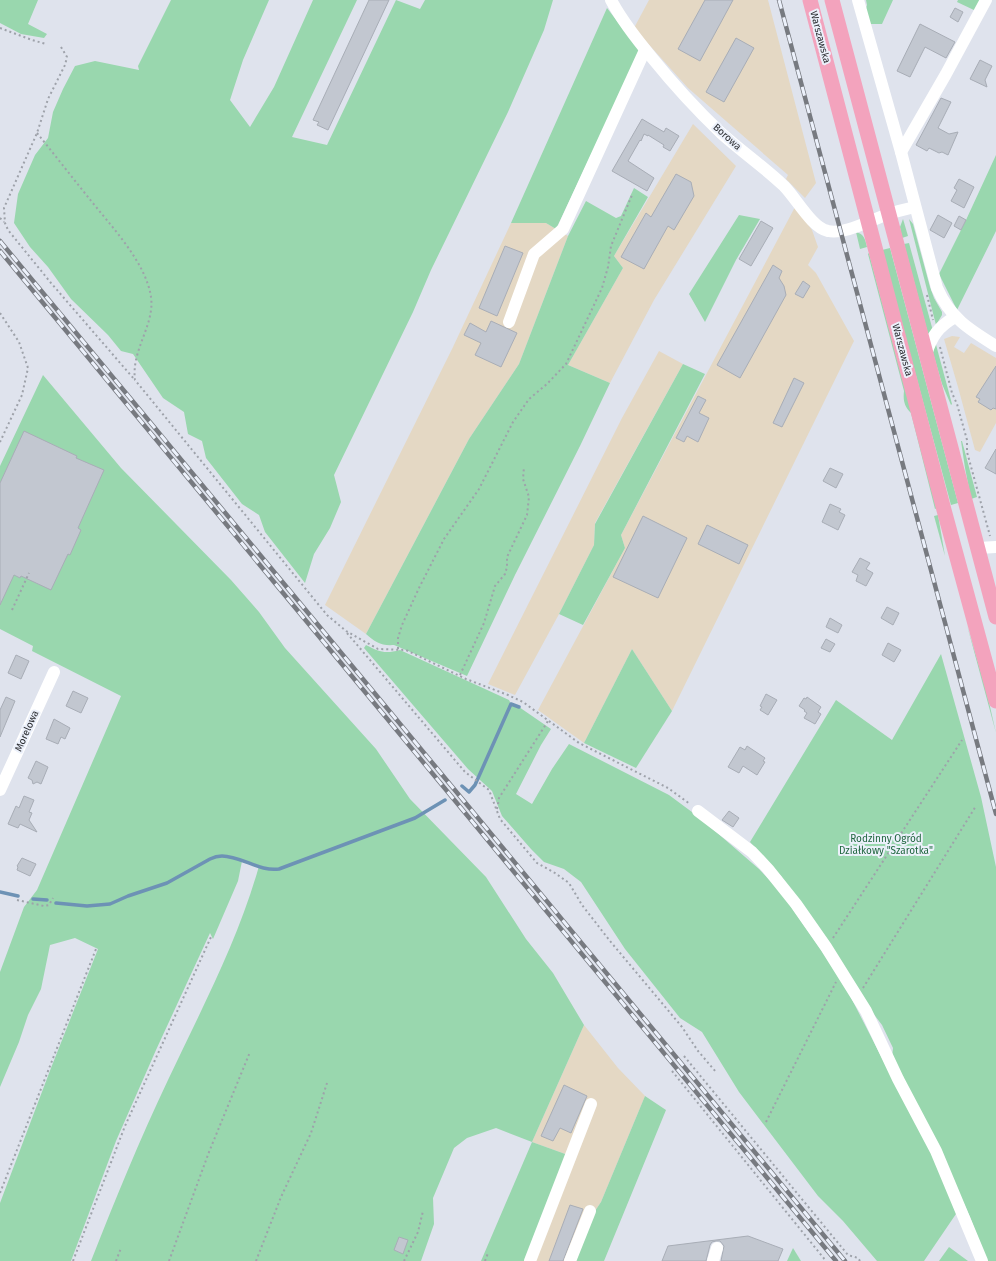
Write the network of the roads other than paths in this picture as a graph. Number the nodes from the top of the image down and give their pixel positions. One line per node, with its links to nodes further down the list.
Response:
1 (610, 0): 6 (street, Borowa)
2 (810, 0): 10 (main road, Warszawska)
3 (832, 0): 9 (main road, Warszawska)
4 (858, 0): 7 (street)
5 (986, 0): 7 (street)
6 (645, 50): 10 (street, Borowa); 12 (street)
7 (901, 152): 8 (street)
8 (915, 207): 9 (street); 11 (street)
9 (888, 214): 10 (street, Borowa); 14 (main road, Warszawska)
10 (868, 223): 19 (main road, Warszawska)
11 (955, 317): 13 (street); 14 (street)
12 (508, 322)
13 (996, 346)
14 (926, 354): 16 (main road, Warszawska)
15 (994, 547): 16 (street)
16 (978, 548): 17 (main road, Warszawska)
17 (996, 617)
18 (54, 672): 20 (street, Morelowa)
19 (996, 700)
20 (0, 790)
21 (698, 811): 28 (street)
22 (591, 1104): 25 (street)
23 (590, 1211): 26 (street)
24 (717, 1248): 27 (street)
25 (530, 1261)
26 (570, 1261)
27 (712, 1261)
28 (982, 1261)

